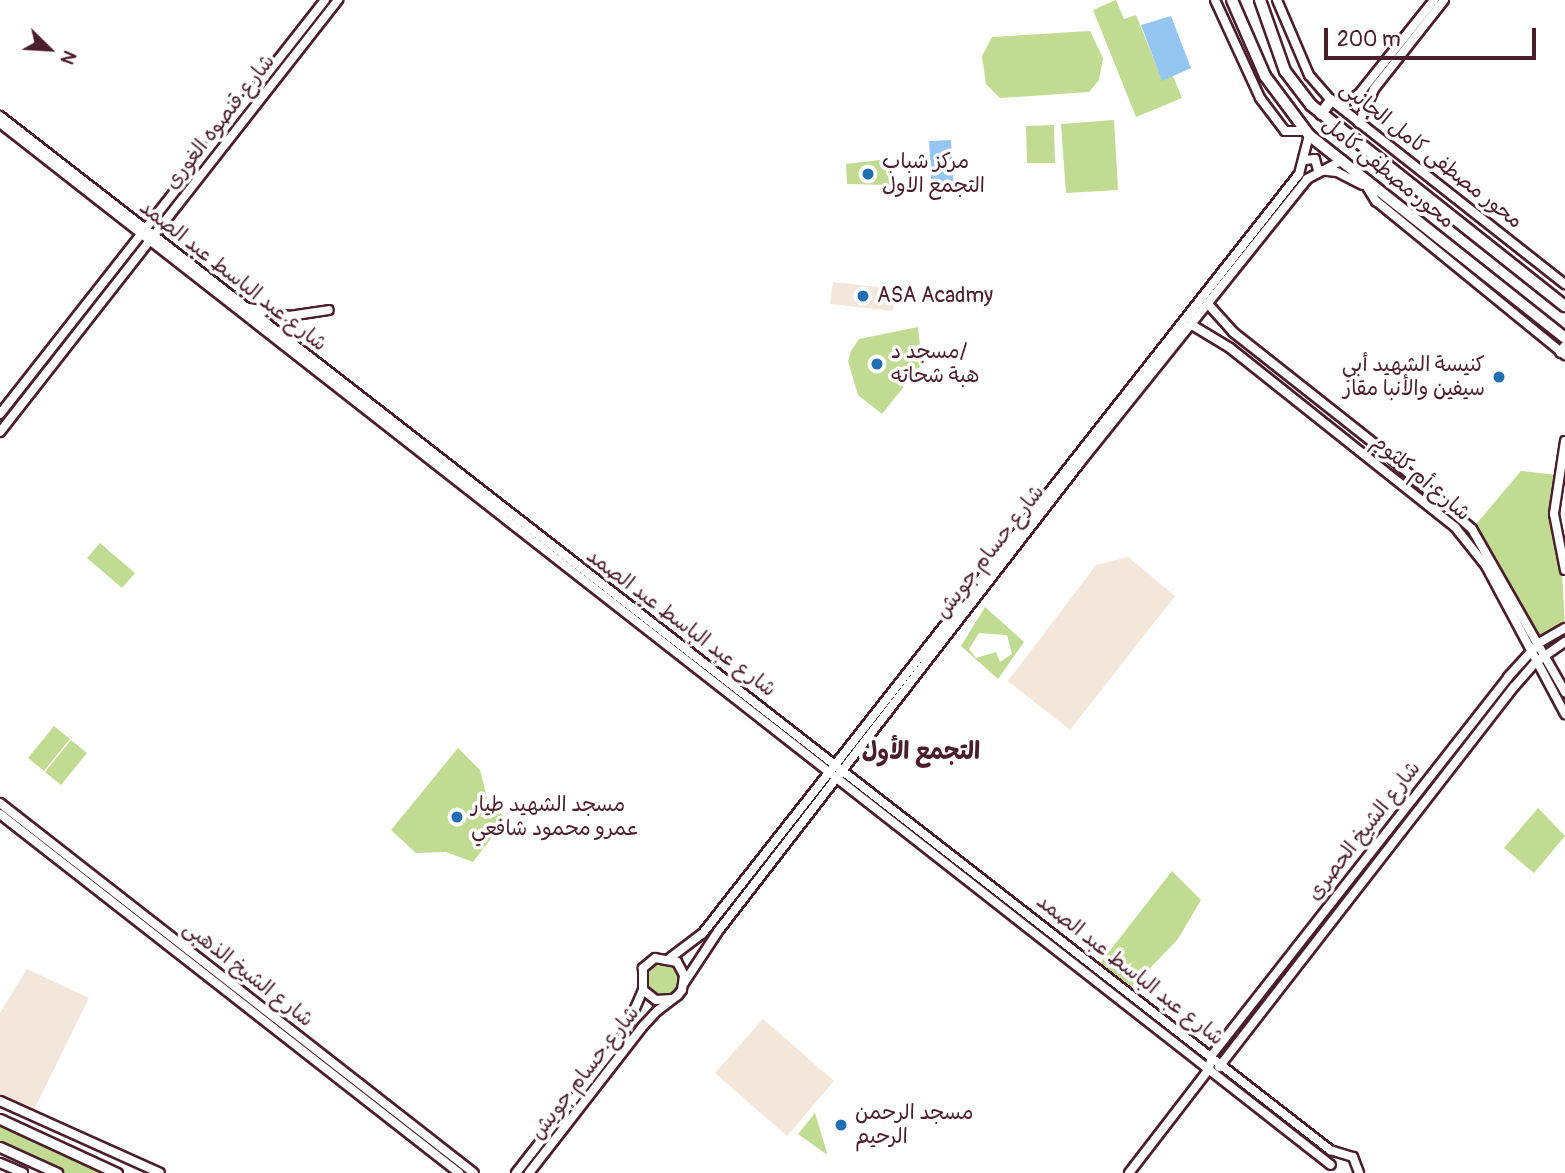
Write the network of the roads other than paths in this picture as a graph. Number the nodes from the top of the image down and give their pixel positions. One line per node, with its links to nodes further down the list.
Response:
1 (325, 0): 21 (street, شارع قنصوه الغورى)
2 (338, 0): 23 (street, شارع قنصوه الغورى)
3 (1215, 0): 14 (street)
4 (1232, 0): 14 (main road, محور مصطفى كامل)
5 (1260, 0): 10 (main road, محور مصطفى كامل)
6 (1277, 0): 9 (street, محور مصطفى كامل الجانبى)
7 (1434, 0): 9 (street)
8 (1444, 0): 12 (street)
9 (1331, 100): 10 (main road); 12 (street, محور مصطفى كامل الجانبى)
10 (1321, 114): 26 (main road, محور مصطفى كامل)
11 (0, 116): 21 (street, شارع عبد الباسط عبد الصمد)
12 (1359, 123): 24 (street, محور مصطفى كامل الجانبى)
13 (0, 124): 21 (street, شارع عبد الباسط عبد الصمد)
14 (1307, 133): 15 (street, شارع حسام جويش); 16 (main road, محور مصطفى كامل)
15 (1305, 160): 17 (street); 20 (street, شارع حسام جويش)
16 (1342, 160): 17 (street, شارع حسام جويش); 18 (main road, محور مصطفى كامل)
17 (1318, 170): 19 (street); 22 (street, شارع حسام جويش)
18 (1357, 171): 19 (street); 30 (main road, محور مصطفى كامل)
19 (1362, 185): 31 (street)
20 (1255, 228): 22 (street); 32 (street, شارع حسام جويش)
21 (143, 232): 23 (street, شارع عبد الباسط عبد الصمد); 34 (street, شارع قنصوه الغورى)
22 (1264, 235): 25 (street, شارع حسام جويش)
23 (151, 238): 27 (street, شارع عبد الباسط عبد الصمد); 35 (street, شارع قنصوه الغورى); 47 (street, شارع عبد الباسط عبد الصمد)
24 (1565, 284)
25 (1208, 304): 29 (street, شارع حسام جويش); 40 (street, شارع أم كلثوم)
26 (1565, 306)
27 (244, 307): 28 (street); 46 (street, شارع عبد الباسط عبد الصمد)
28 (329, 310)
29 (1192, 326): 33 (street, شارع حسام جويش); 41 (street, شارع أم كلثوم)
30 (1565, 338)
31 (1564, 351)
32 (1123, 392): 33 (street); 46 (street, شارع حسام جويش)
33 (1132, 399): 48 (street, شارع حسام جويش)
34 (0, 414)
35 (0, 432)
36 (1565, 441): 37 (street)
37 (1565, 570)
38 (1565, 628): 40 (street, شارع الشيخ الحصرى)
39 (1565, 642): 42 (street, شارع الشيخ الحصرى)
40 (1539, 643): 41 (street, شارع الشيخ الحصرى); 42 (street, شارع أم كلثوم)
41 (1530, 651): 43 (street, شارع أم كلثوم); 56 (street, شارع الشيخ الحصرى)
42 (1545, 654): 43 (street, شارع الشيخ الحصرى); 44 (street, شارع أم كلثوم)
43 (1536, 662): 45 (street, شارع أم كلثوم); 57 (street, شارع الشيخ الحصرى)
44 (1565, 692)
45 (1565, 714)
46 (835, 762): 47 (street, شارع حسام جويش); 48 (street, شارع عبد الباسط عبد الصمد)
47 (829, 770): 49 (street, شارع عبد الباسط عبد الصمد); 52 (street, شارع حسام جويش)
48 (845, 770): 49 (street, شارع حسام جويش); 56 (street, شارع عبد الباسط عبد الصمد)
49 (839, 778): 53 (street, شارع حسام جويش); 58 (street, شارع عبد الباسط عبد الصمد)
50 (0, 803): 70 (street, شارع الشيخ الذهبى)
51 (0, 814): 69 (street, شارع الشيخ الذهبى)
52 (670, 958): 53 (street); 54 (street)
53 (684, 983): 55 (street)
54 (643, 990): 55 (street); 71 (street, شارع حسام جويش)
55 (672, 999): 72 (street, شارع حسام جويش)
56 (1212, 1055): 57 (street, شارع عبد الباسط عبد الصمد); 58 (street, شارع الشيخ الحصرى)
57 (1223, 1064): 58 (street); 62 (street, شارع عبد الباسط عبد الصمد)
58 (1209, 1069): 64 (street, شارع عبد الباسط عبد الصمد); 73 (street, شارع الشيخ الحصرى)
59 (0, 1101): 68 (street)
60 (0, 1119): 67 (main road)
61 (0, 1147): 66 (main road)
62 (1343, 1155): 64 (street); 74 (street, شارع عبد الباسط عبد الصمد)
63 (0, 1163): 65 (street)
64 (1330, 1170)
65 (23, 1173)
66 (57, 1173)
67 (117, 1173)
68 (160, 1173)
69 (459, 1173)
70 (474, 1173)
71 (516, 1173)
72 (529, 1173)
73 (1129, 1173)
74 (1359, 1173)

